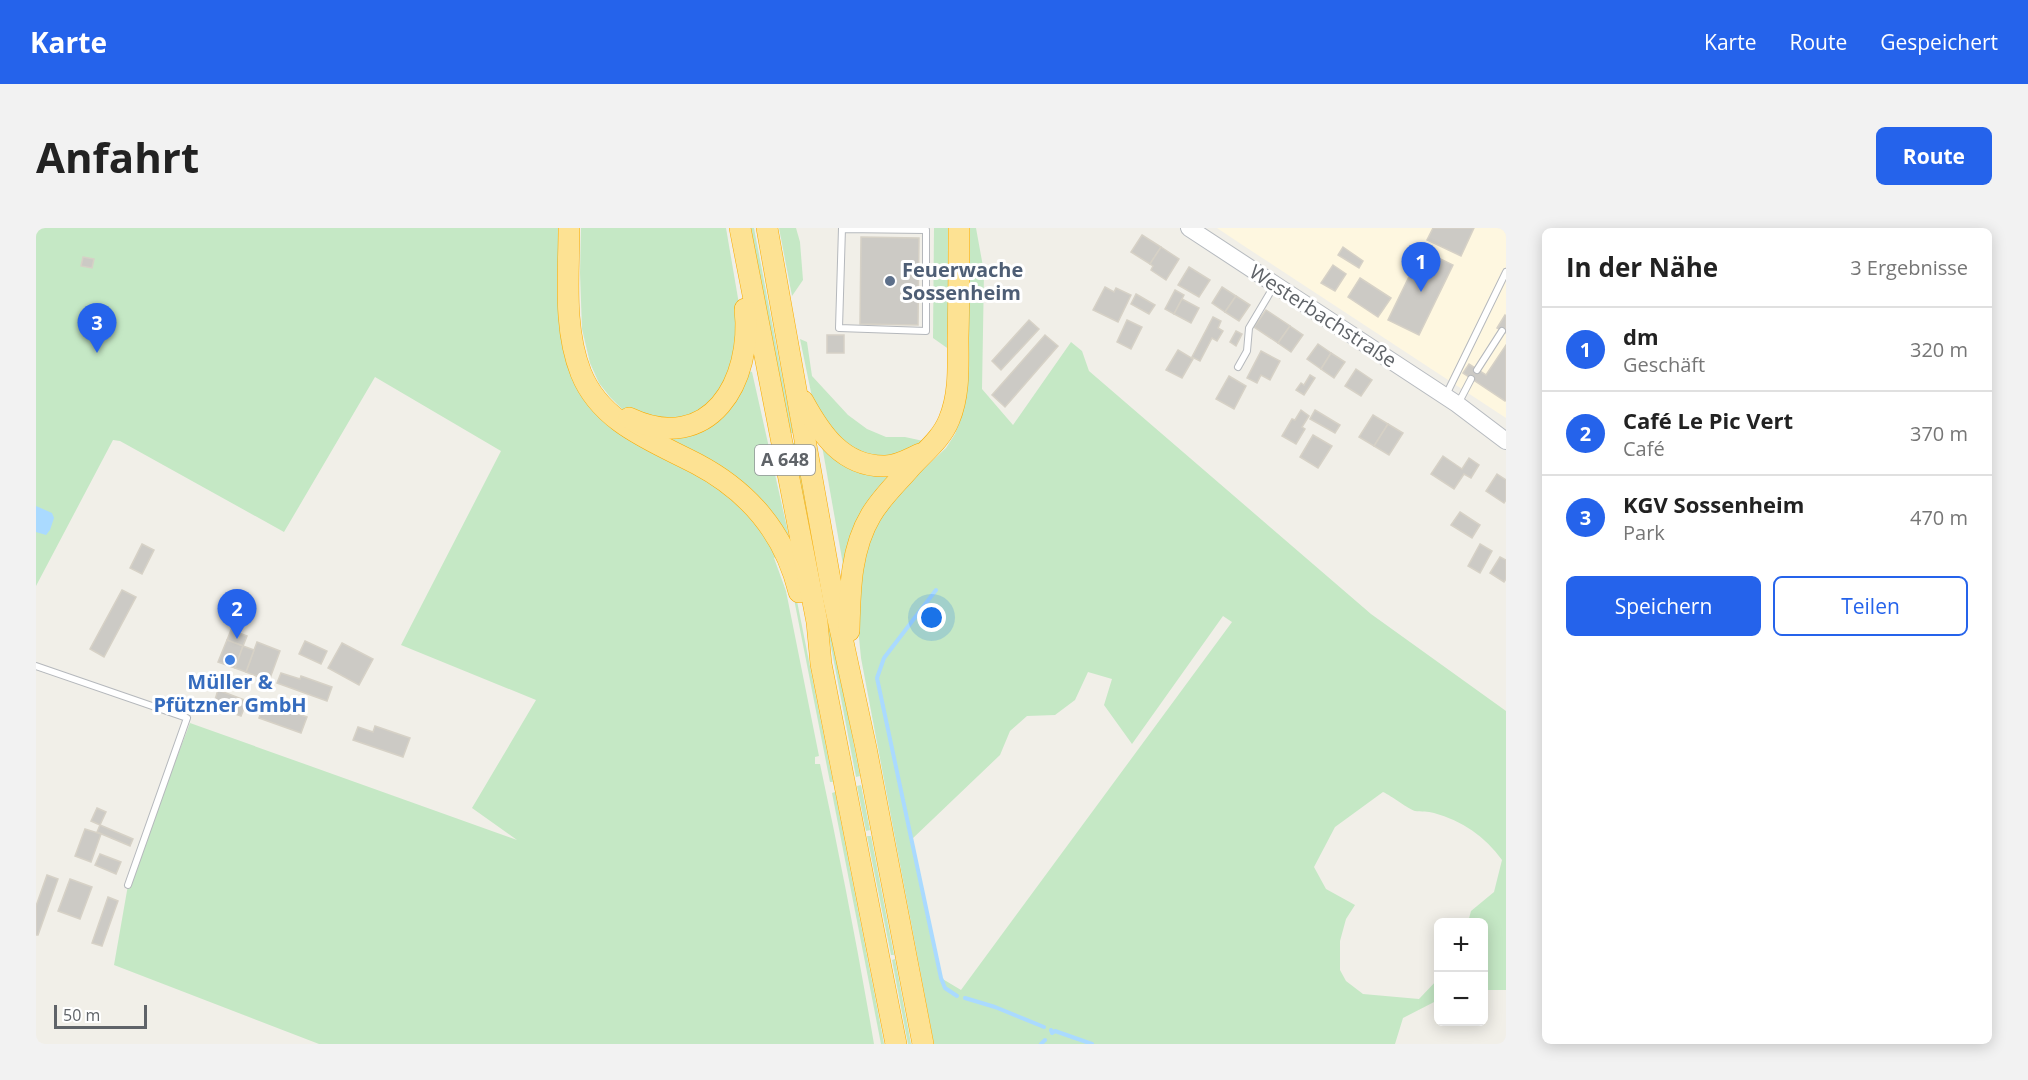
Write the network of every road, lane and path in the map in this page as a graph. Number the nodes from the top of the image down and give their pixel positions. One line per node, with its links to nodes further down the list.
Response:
1 (569, 228): 20 (highway)
2 (576, 228): 8 (highway)
3 (740, 228): 8 (highway, A 648)
4 (767, 228): 15 (highway, A 648)
5 (959, 228): 19 (highway)
6 (1189, 228): 10 (main road, Westerbachstraße)
7 (842, 229): 7 (lane)
8 (746, 257): 20 (highway, A 648)
9 (1506, 272): 16 (lane)
10 (1274, 286): 12 (lane); 16 (main road, Westerbachstraße)
11 (1502, 331): 13 (lane)
12 (1238, 367)
13 (1477, 370)
14 (1471, 379): 16 (lane)
15 (794, 384): 19 (highway); 22 (highway, A 648)
16 (1451, 400): 17 (main road, Westerbachstraße); 18 (main road, Westerbachstraße)
17 (1506, 431)
18 (1506, 441)
19 (924, 453): 22 (highway)
20 (821, 664): 24 (highway, A 648)
21 (36, 666): 23 (lane)
22 (849, 668): 25 (highway, A 648)
23 (128, 885)
24 (896, 1044)
25 (924, 1044)

